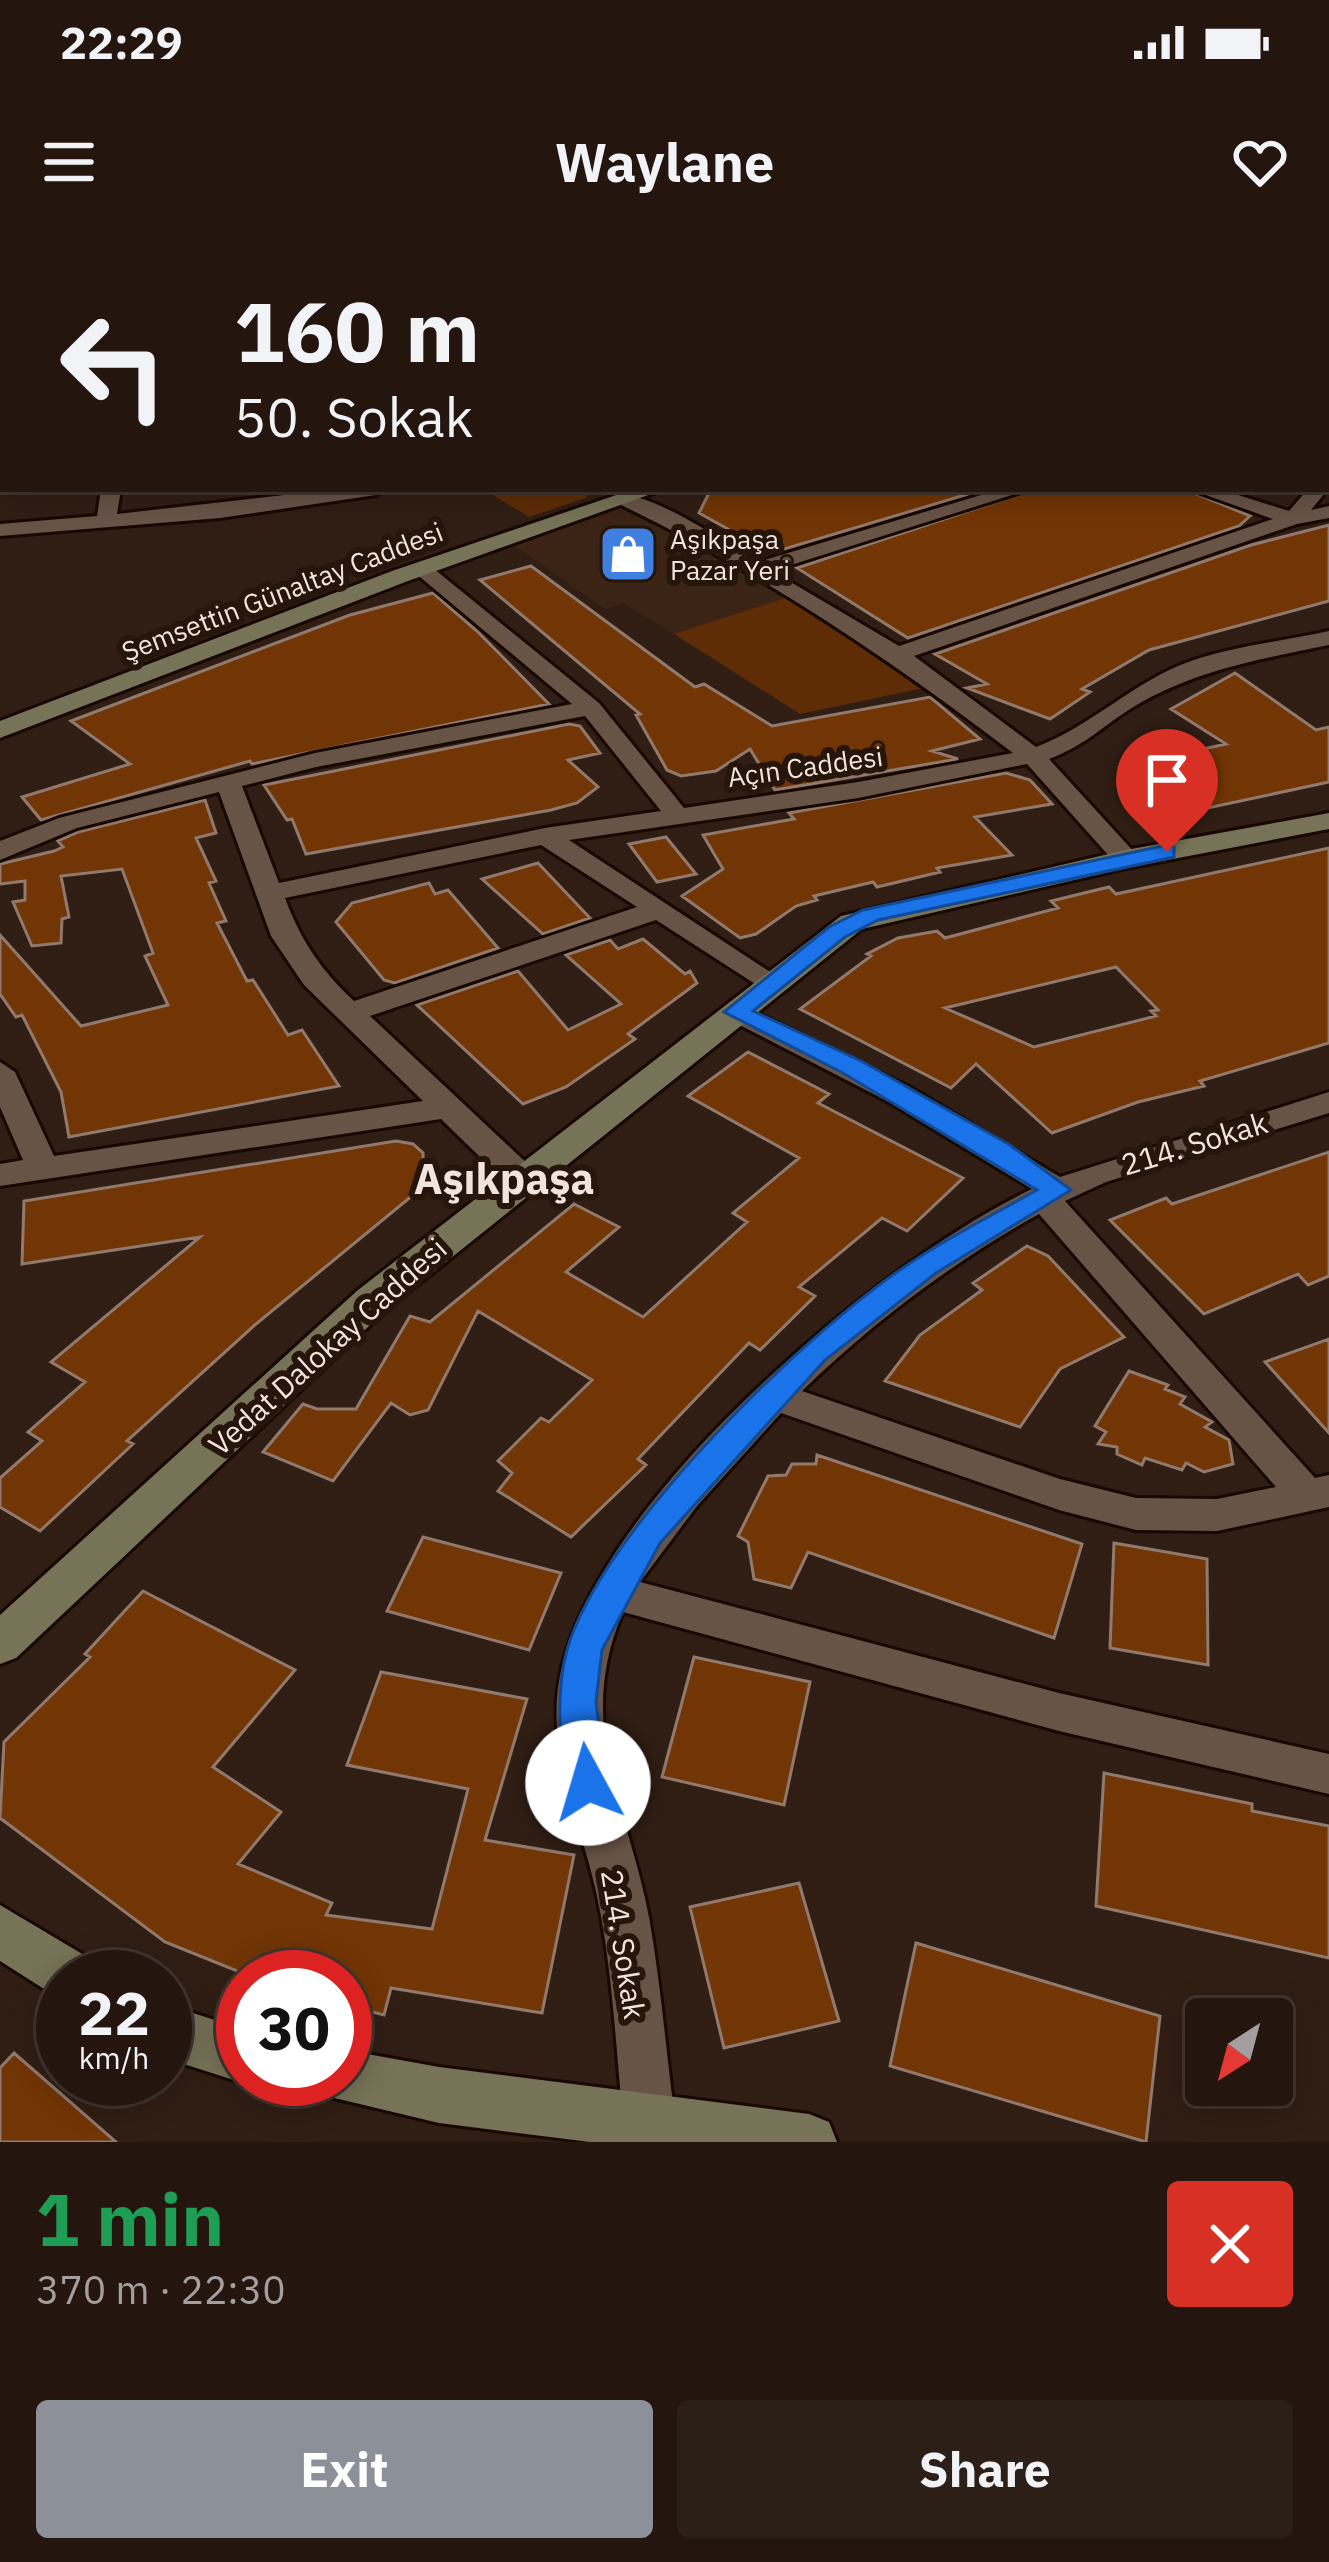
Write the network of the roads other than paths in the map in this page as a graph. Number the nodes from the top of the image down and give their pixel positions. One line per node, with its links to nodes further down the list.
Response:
1 (111, 492): 11 (street)
2 (339, 492): 7 (street)
3 (646, 492): 8 (street, Şemsettin Günaltay Caddesi)
4 (1011, 492): 14 (street)
5 (1208, 492): 10 (street)
6 (1316, 492): 10 (street)
7 (289, 496): 11 (street)
8 (624, 499): 13 (street, Şemsettin Günaltay Caddesi); 14 (street)
9 (1329, 512): 10 (street)
10 (1293, 519): 16 (street)
11 (106, 524): 12 (street)
12 (0, 530)
13 (421, 568): 17 (street); 18 (street, Şemsettin Günaltay Caddesi)
14 (756, 569): 16 (street)
15 (1329, 638): 19 (street, Açın Caddesi)
16 (897, 654): 19 (street)
17 (591, 708): 20 (street); 21 (street)
18 (0, 730)
19 (1033, 756): 21 (street, Açın Caddesi); 25 (street)
20 (227, 782): 24 (street); 26 (street)
21 (676, 814): 23 (street, Açın Caddesi)
22 (1329, 821): 25 (street, Vedat Dalokay Caddesi)
23 (545, 836): 26 (street, Açın Caddesi); 27 (street)
24 (0, 852)
25 (1126, 859): 28 (street, Vedat Dalokay Caddesi)
26 (267, 893): 30 (street)
27 (657, 910): 28 (street); 30 (street)
28 (773, 982): 29 (street, Vedat Dalokay Caddesi)
29 (736, 1012): 36 (street, Vedat Dalokay Caddesi); 37 (street)
30 (349, 1013): 33 (street)
31 (0, 1072): 34 (street)
32 (1329, 1102): 37 (street, 214. Sokak)
33 (452, 1107): 34 (street); 36 (street)
34 (43, 1168): 35 (street)
35 (0, 1174)
36 (522, 1178): 41 (street, Vedat Dalokay Caddesi)
37 (1051, 1194): 38 (street, 214. Sokak); 39 (street)
38 (771, 1395): 39 (street); 40 (street, 214. Sokak)
39 (1319, 1495)
40 (613, 1592): 42 (street); 46 (street, 214. Sokak)
41 (0, 1644)
42 (1329, 1774)
43 (0, 1930): 44 (street)
44 (36, 1954)
45 (372, 2082): 46 (street)
46 (649, 2119): 47 (street)
47 (809, 2142)

